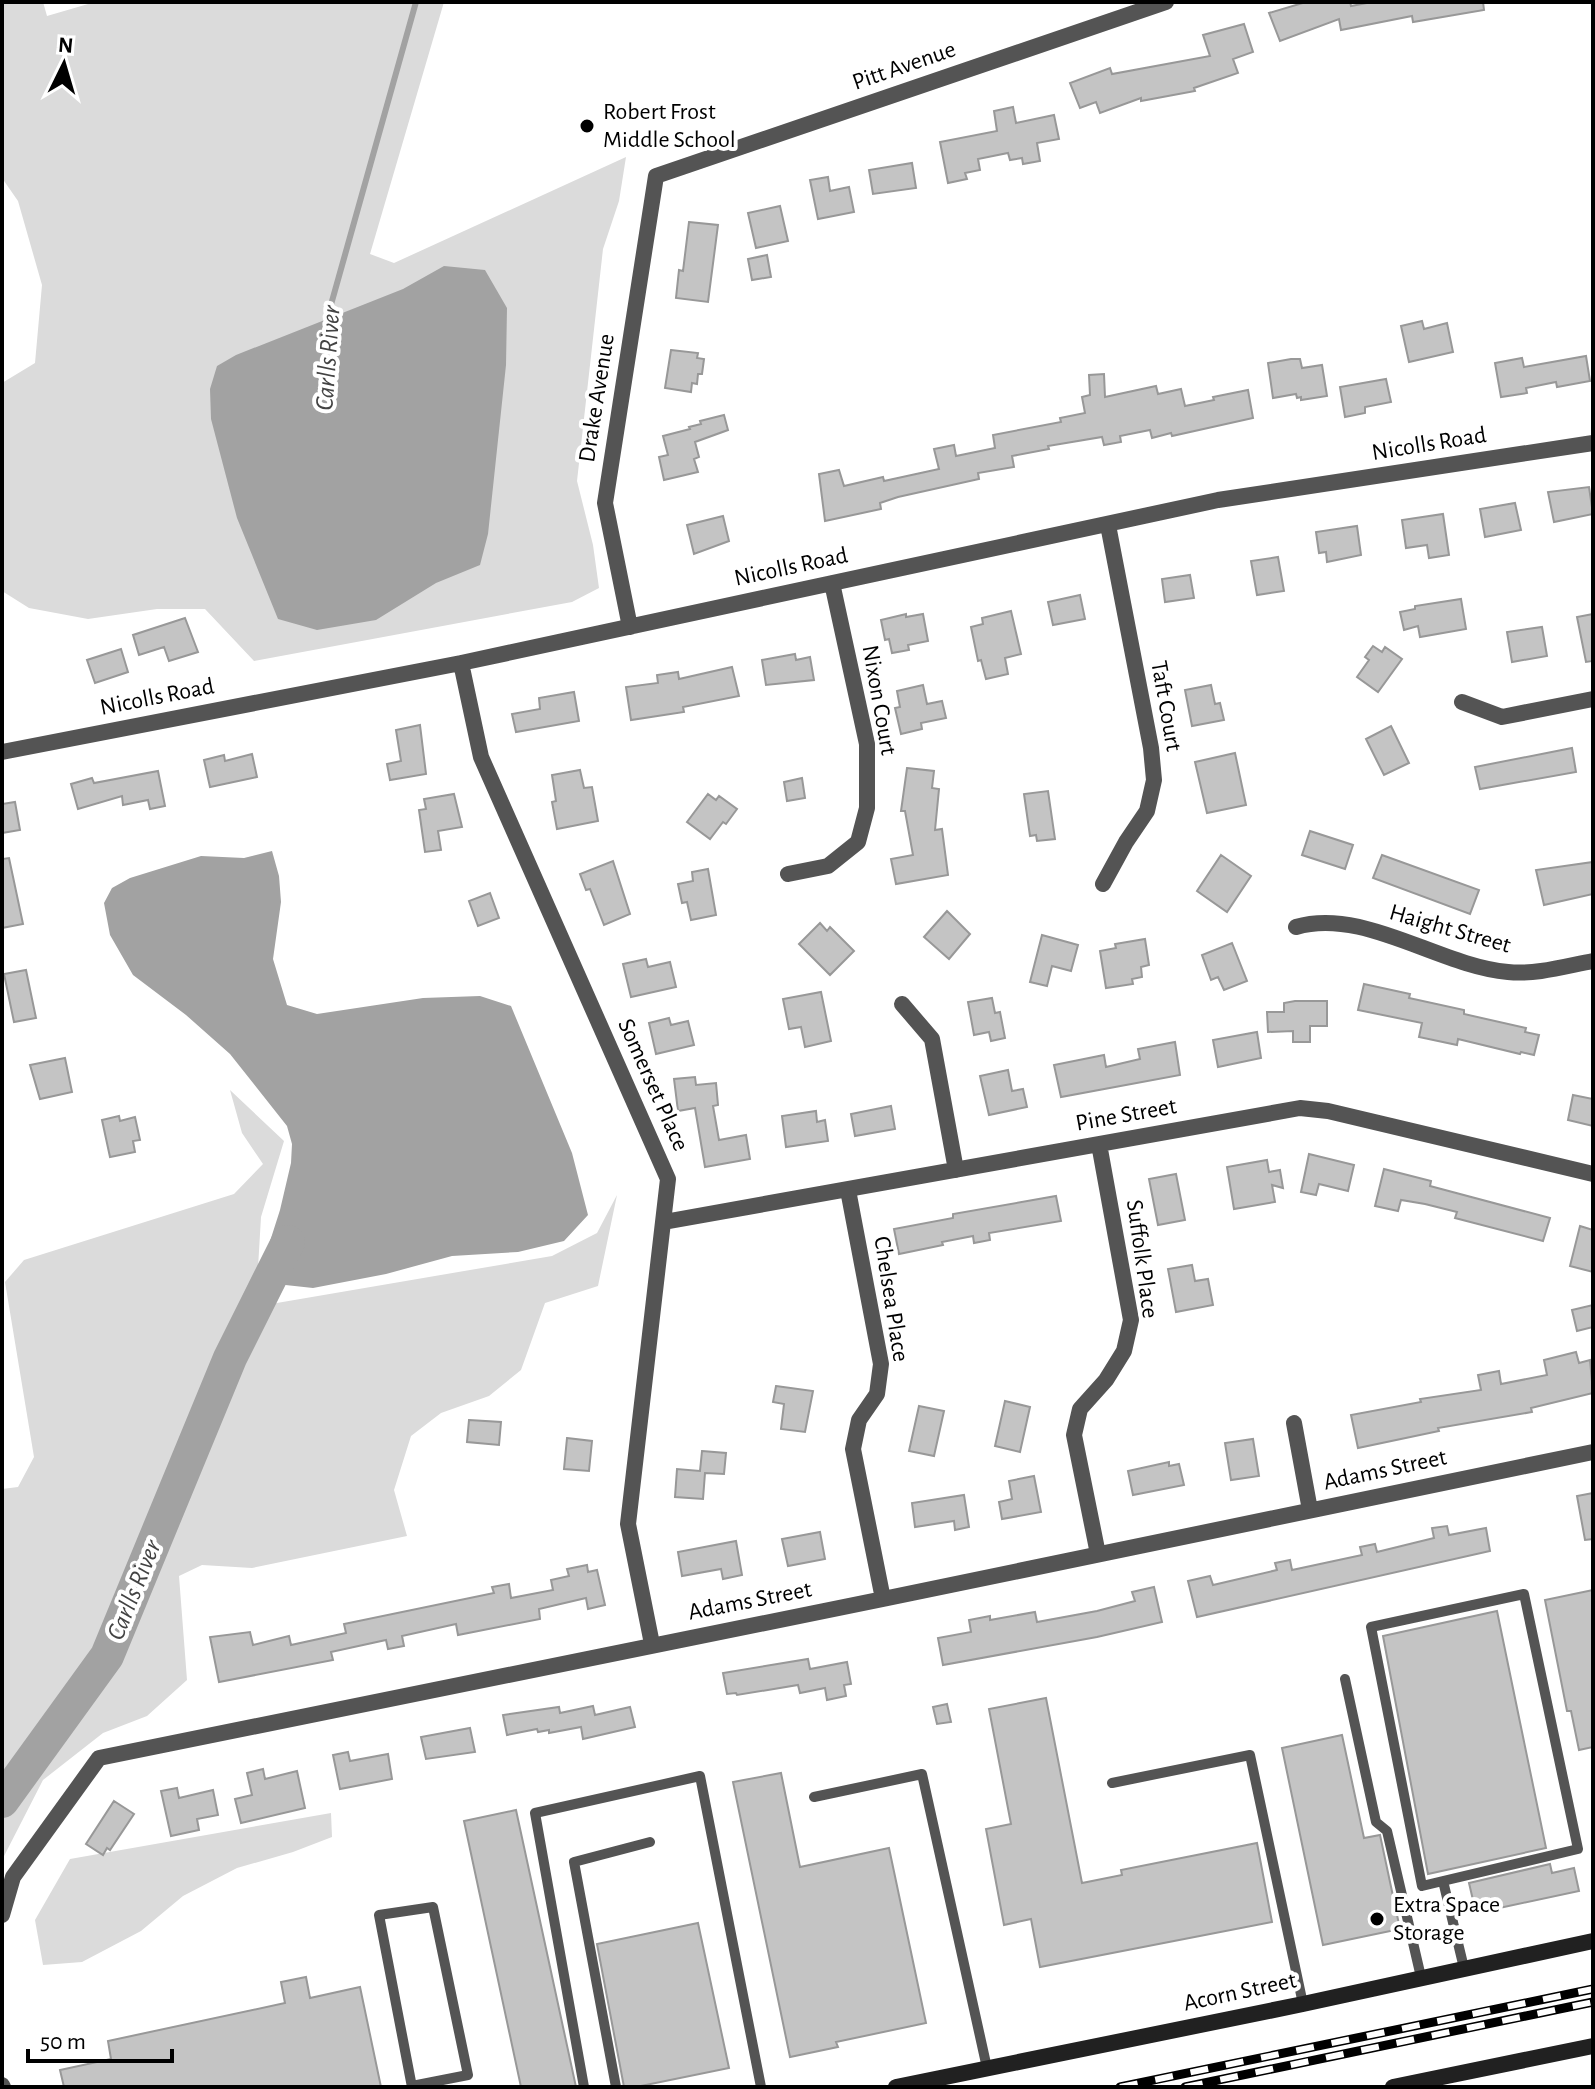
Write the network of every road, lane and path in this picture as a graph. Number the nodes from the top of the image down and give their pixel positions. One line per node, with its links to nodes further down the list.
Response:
1 (1166, 2): 2 (street, Pitt Avenue)
2 (656, 176): 6 (street, Drake Avenue)
3 (1593, 443): 4 (street, Nicolls Road)
4 (1108, 525): 5 (street, Nicolls Road); 12 (street, Taft Court)
5 (832, 583): 6 (street, Nicolls Road); 11 (street, Nixon Court)
6 (630, 627): 7 (street, Nicolls Road)
7 (461, 663): 10 (street, Nicolls Road); 20 (street, Somerset Place)
8 (1593, 699): 9 (street)
9 (1462, 702)
10 (2, 752)
11 (788, 874)
12 (1103, 884)
13 (1296, 927): 14 (street, Haight Street)
14 (1593, 961)
15 (902, 1004): 17 (street)
16 (1099, 1144): 17 (street, Pine Street); 18 (street, Pine Street); 24 (street, Suffolk Place)
17 (956, 1170): 19 (street, Pine Street)
18 (1593, 1174)
19 (848, 1190): 20 (street, Pine Street); 25 (street, Chelsea Place)
20 (664, 1222): 26 (street, Somerset Place)
21 (1294, 1423): 23 (street)
22 (1593, 1452): 23 (street, Adams Street)
23 (1310, 1510): 24 (street, Adams Street)
24 (1098, 1554): 25 (street, Adams Street)
25 (883, 1599): 26 (street, Adams Street)
26 (652, 1644): 32 (street, Adams Street)
27 (1345, 1679): 35 (lane)
28 (1112, 1783): 36 (lane)
29 (814, 1797): 38 (lane)
30 (650, 1842): 42 (lane)
31 (1443, 1881): 31 (lane); 34 (lane)
32 (2, 1915)
33 (1593, 1941): 34 (street, Acorn Street)
34 (1464, 1968): 35 (street, Acorn Street)
35 (1421, 1977): 36 (street, Acorn Street)
36 (1303, 2004): 38 (street, Acorn Street)
37 (1593, 2046): 39 (street)
38 (987, 2068): 44 (street, Acorn Street)
39 (1428, 2084): 45 (street)
40 (412, 2086): 40 (lane)
41 (584, 2087): 43 (lane)
42 (616, 2087)
43 (761, 2087)
44 (896, 2087)
45 (1393, 2087)

